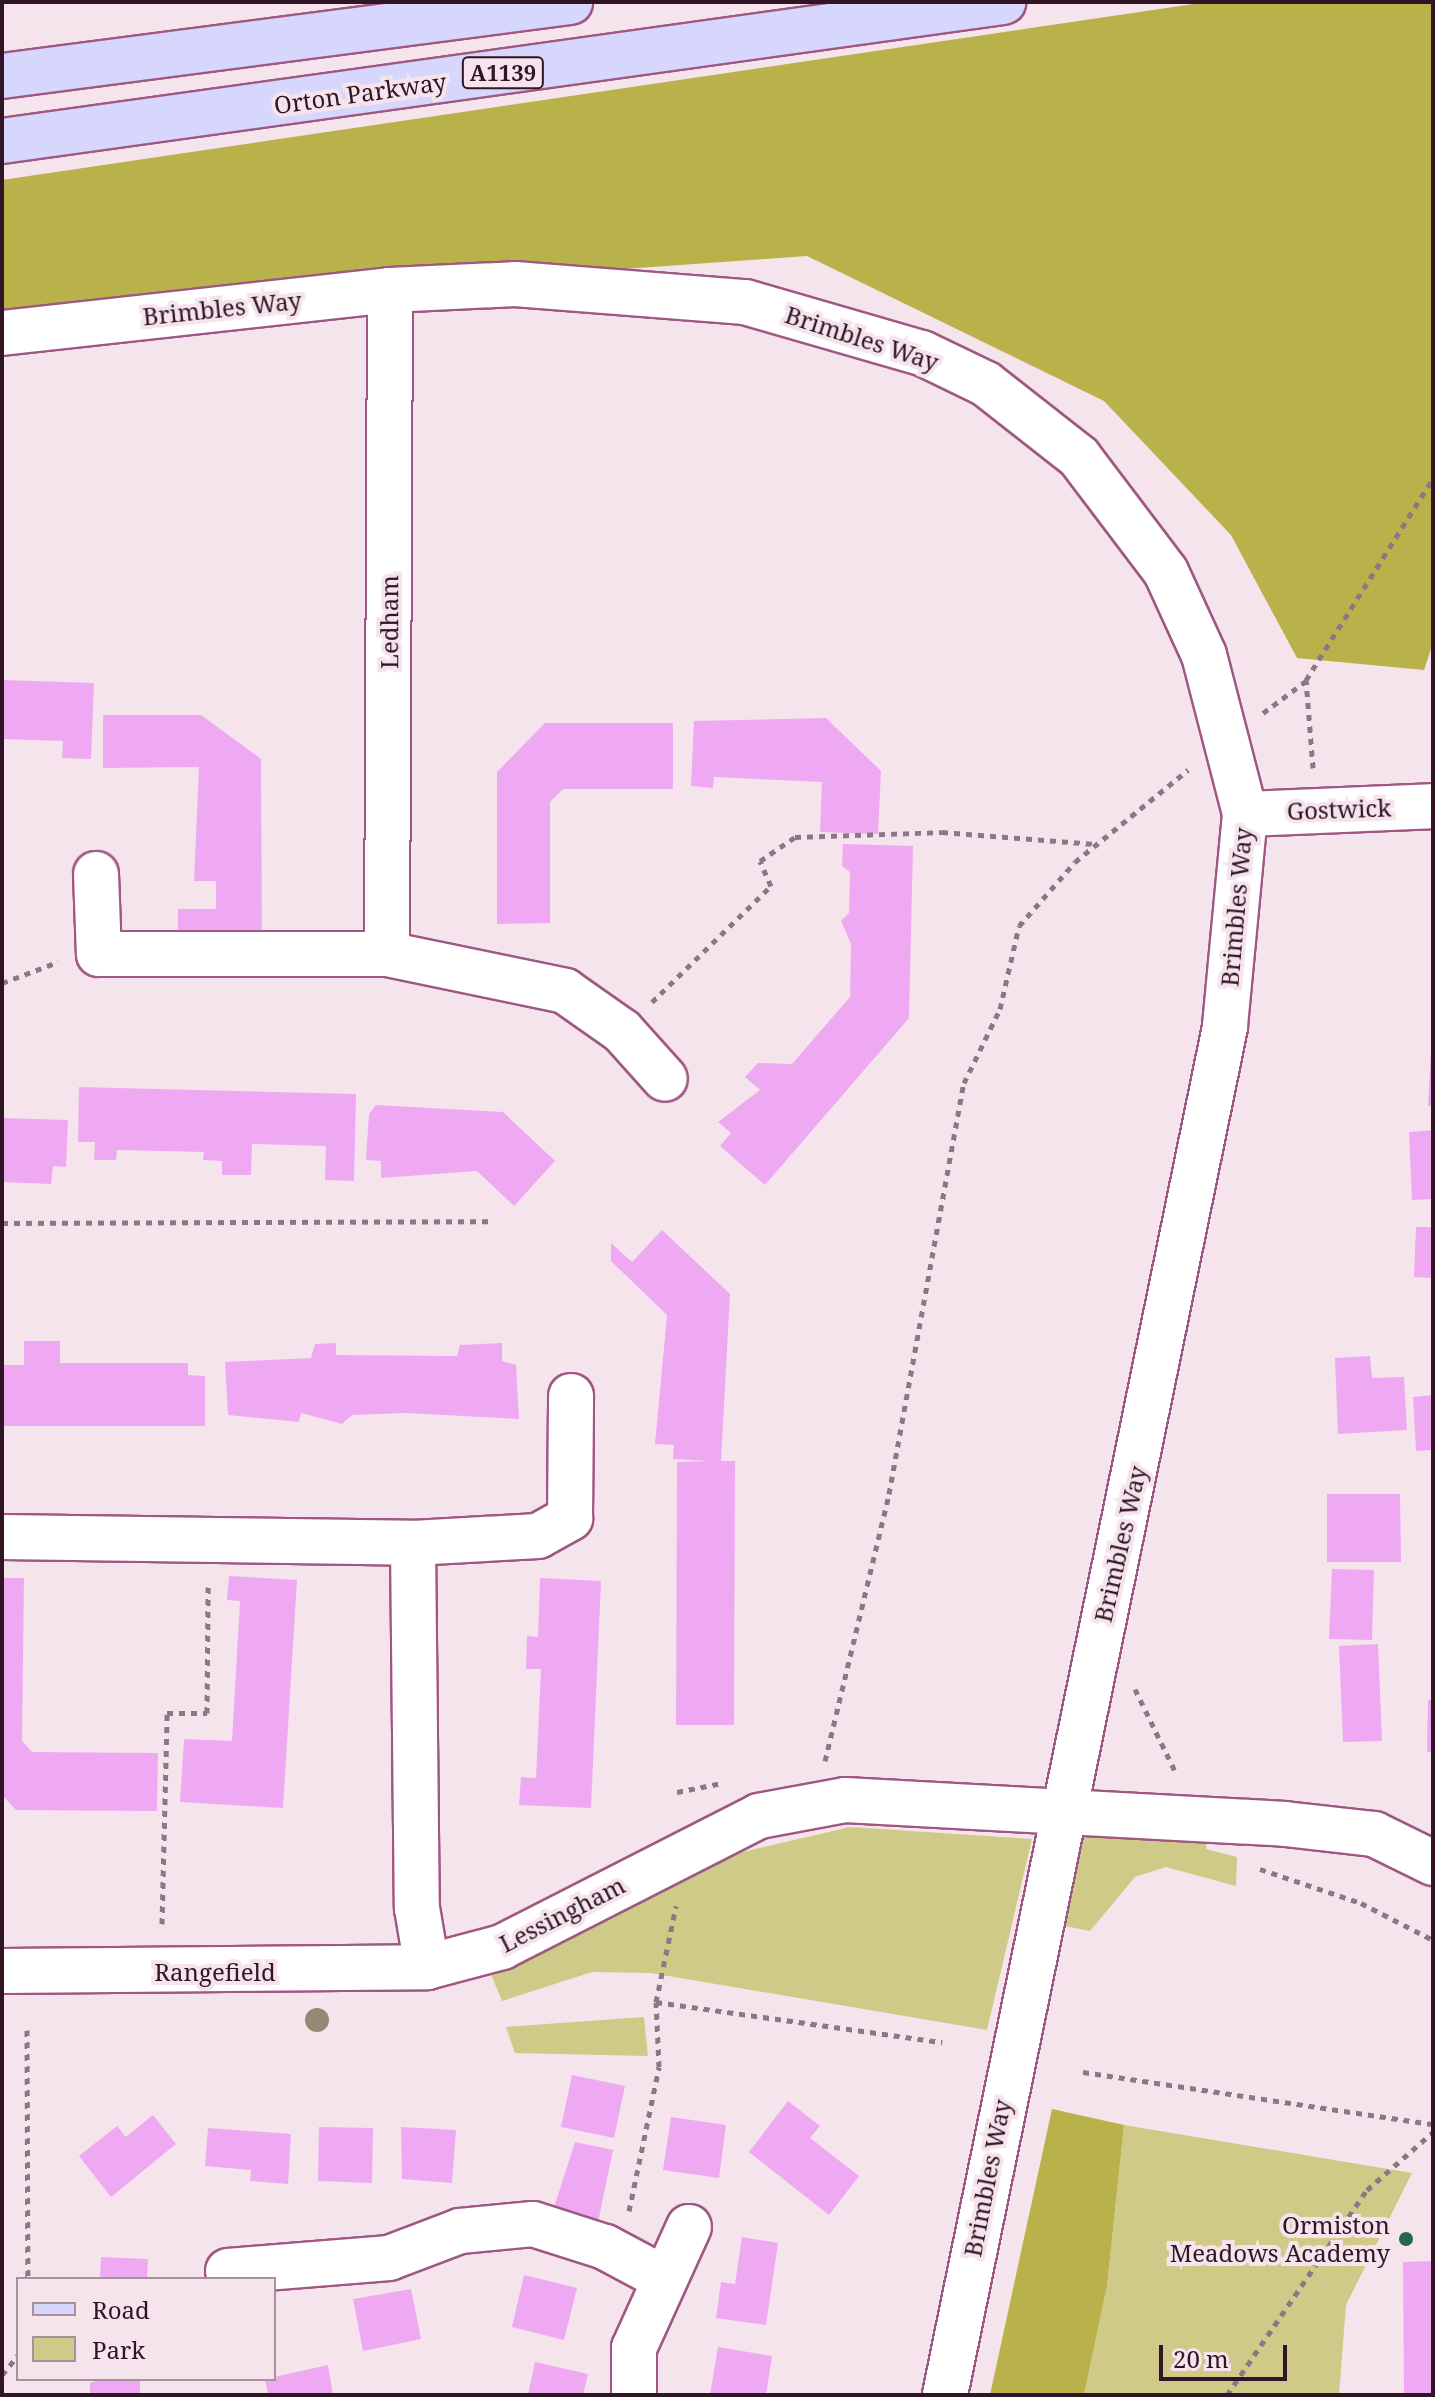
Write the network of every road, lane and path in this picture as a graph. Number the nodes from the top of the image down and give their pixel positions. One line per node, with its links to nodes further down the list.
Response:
1 (570, 2): 3 (main road)
2 (1003, 2): 4 (main road, Orton Parkway / A1139)
3 (2, 76)
4 (2, 141)
5 (390, 290): 6 (street, Brimbles Way); 8 (street, Brimbles Way); 15 (street, Ledham)
6 (2, 333)
7 (1433, 478): 9 (path)
8 (1226, 741): 11 (street, Brimbles Way); 12 (path)
9 (1314, 780)
10 (1433, 806): 11 (street, Gostwick)
11 (1245, 814): 28 (street, Brimbles Way)
12 (1096, 844): 17 (path); 25 (path)
13 (96, 874): 14 (street)
14 (99, 954): 15 (street); 16 (path)
15 (387, 954): 17 (street)
16 (2, 983)
17 (622, 1031): 18 (street)
18 (665, 1079)
19 (488, 1221): 20 (path)
20 (2, 1223)
21 (571, 1396): 23 (street)
22 (2, 1537): 23 (street)
23 (413, 1543): 34 (street)
24 (208, 1587): 32 (path)
25 (810, 1764)
26 (736, 1780): 27 (path)
27 (677, 1792)
28 (1060, 1814): 30 (street, Lessingham); 34 (street, Lessingham); 50 (street, Brimbles Way)
29 (1247, 1863): 33 (path)
30 (1433, 1863)
31 (678, 1896): 36 (path)
32 (162, 1924)
33 (1433, 1940)
34 (427, 1967): 35 (street, Rangefield)
35 (2, 1971)
36 (656, 2002): 38 (path); 43 (path)
37 (27, 2030): 45 (path)
38 (942, 2042)
39 (1083, 2072): 40 (path)
40 (1433, 2124)
41 (1433, 2132): 51 (path)
42 (689, 2227): 46 (street)
43 (620, 2256): 44 (street); 46 (street)
44 (228, 2271)
45 (28, 2277)
46 (665, 2279): 49 (street)
47 (16, 2358): 48 (path)
48 (2, 2375)
49 (634, 2395)
50 (945, 2395)
51 (1227, 2395)

